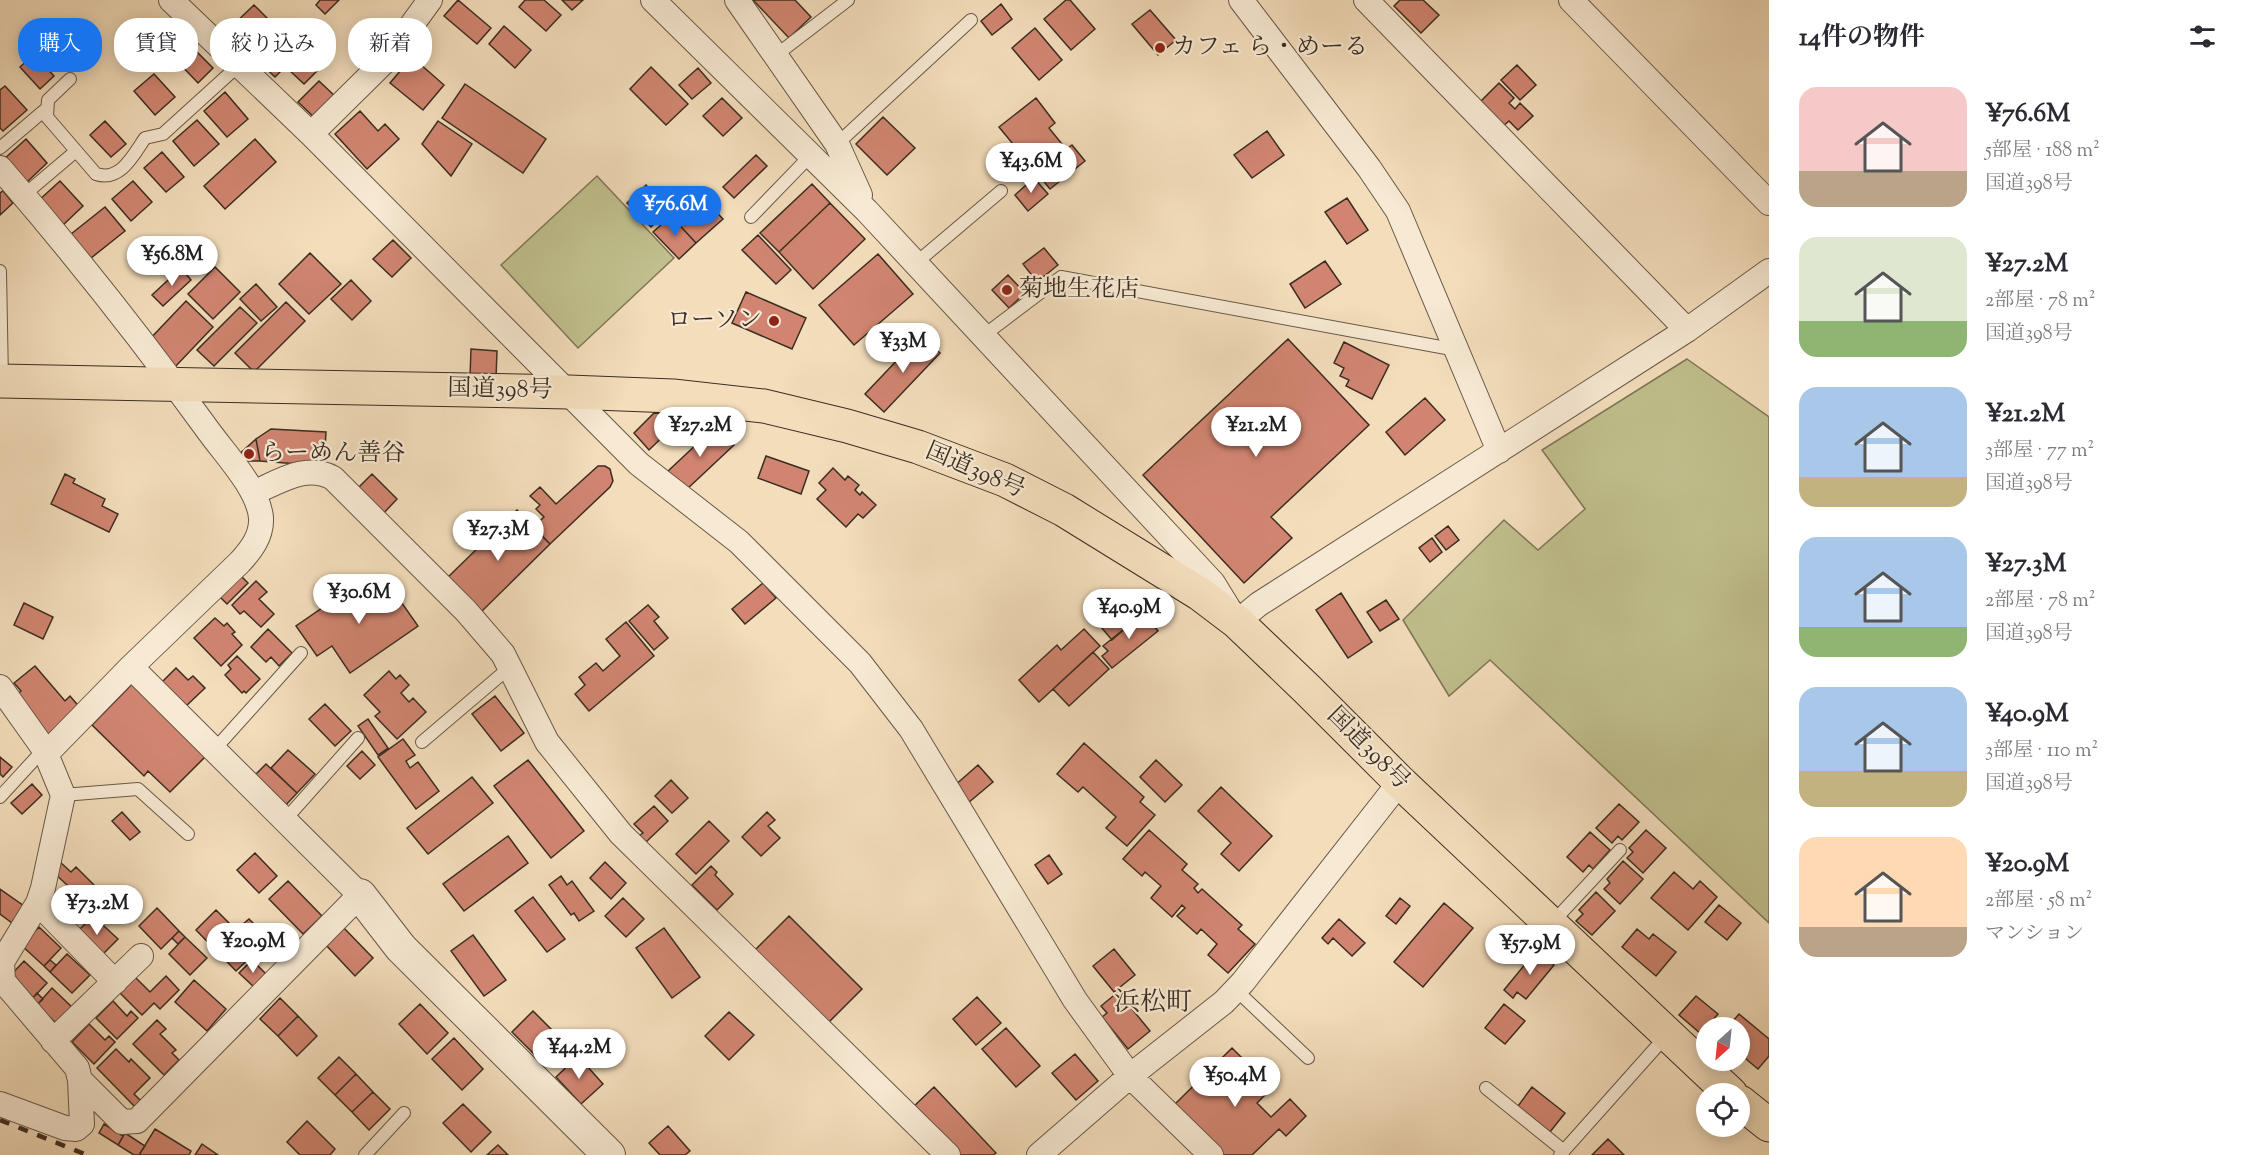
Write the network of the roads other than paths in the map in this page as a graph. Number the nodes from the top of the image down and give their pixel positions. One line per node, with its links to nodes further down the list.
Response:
1 (171, 0): 10 (street)
2 (430, 0): 16 (street)
3 (653, 0): 20 (street)
4 (736, 0): 11 (street)
5 (848, 0): 11 (lane)
6 (1241, 0): 32 (street)
7 (1366, 0): 30 (street)
8 (1571, 0): 24 (street)
9 (970, 20): 17 (lane)
10 (210, 37)
11 (775, 56): 17 (street)
12 (231, 72): 19 (lane)
13 (246, 72): 16 (street)
14 (70, 80): 15 (lane)
15 (46, 109): 18 (lane); 19 (lane)
16 (311, 134): 35 (street)
17 (837, 144): 25 (street)
18 (0, 148)
19 (76, 151): 23 (lane)
20 (812, 154): 25 (street); 26 (lane)
21 (0, 168): 23 (street)
22 (1001, 191): 27 (lane)
23 (24, 195): 34 (street)
24 (1769, 203)
25 (867, 211): 27 (street)
26 (751, 217)
27 (916, 263): 31 (street)
28 (0, 271): 33 (lane)
29 (1769, 271): 30 (street)
30 (1687, 330): 36 (street)
31 (983, 336): 32 (lane); 38 (street)
32 (1456, 350): 36 (street)
33 (1, 381): 34 (highway, 国道398号)
34 (174, 384): 35 (highway, 国道398号); 37 (street)
35 (569, 392): 38 (highway, 国道398号); 62 (street)
36 (1499, 451): 38 (street)
37 (253, 493): 40 (street); 41 (street)
38 (1237, 622): 47 (highway, 国道398号)
39 (301, 653): 45 (lane)
40 (131, 667): 45 (street); 46 (street)
41 (510, 667): 44 (lane); 73 (street)
42 (0, 687): 46 (street)
43 (358, 738): 50 (lane)
44 (422, 742)
45 (214, 750): 50 (street)
46 (45, 752): 48 (street); 49 (lane)
47 (1400, 782): 55 (highway, 国道398号); 58 (street)
48 (63, 795): 51 (lane); 54 (street)
49 (0, 797)
50 (284, 821): 53 (street)
51 (188, 834)
52 (1620, 850): 55 (lane)
53 (360, 895): 63 (street); 72 (street)
54 (38, 903): 57 (street); 60 (street)
55 (1551, 924): 59 (highway, 国道398号)
56 (141, 956): 57 (street)
57 (115, 982): 60 (street)
58 (1236, 990): 61 (lane); 62 (street)
59 (1668, 1034): 64 (highway, 国道398号); 70 (lane)
60 (53, 1041): 63 (street)
61 (1308, 1058)
62 (1130, 1076): 74 (street); 75 (street)
63 (80, 1080): 66 (street)
64 (1719, 1083)
65 (1486, 1088): 70 (lane)
66 (0, 1104)
67 (1750, 1110): 69 (highway)
68 (404, 1113): 71 (lane)
69 (1769, 1125)
70 (1562, 1153)
71 (365, 1155)
72 (609, 1155)
73 (948, 1155)
74 (1039, 1155)
75 (1211, 1155)

